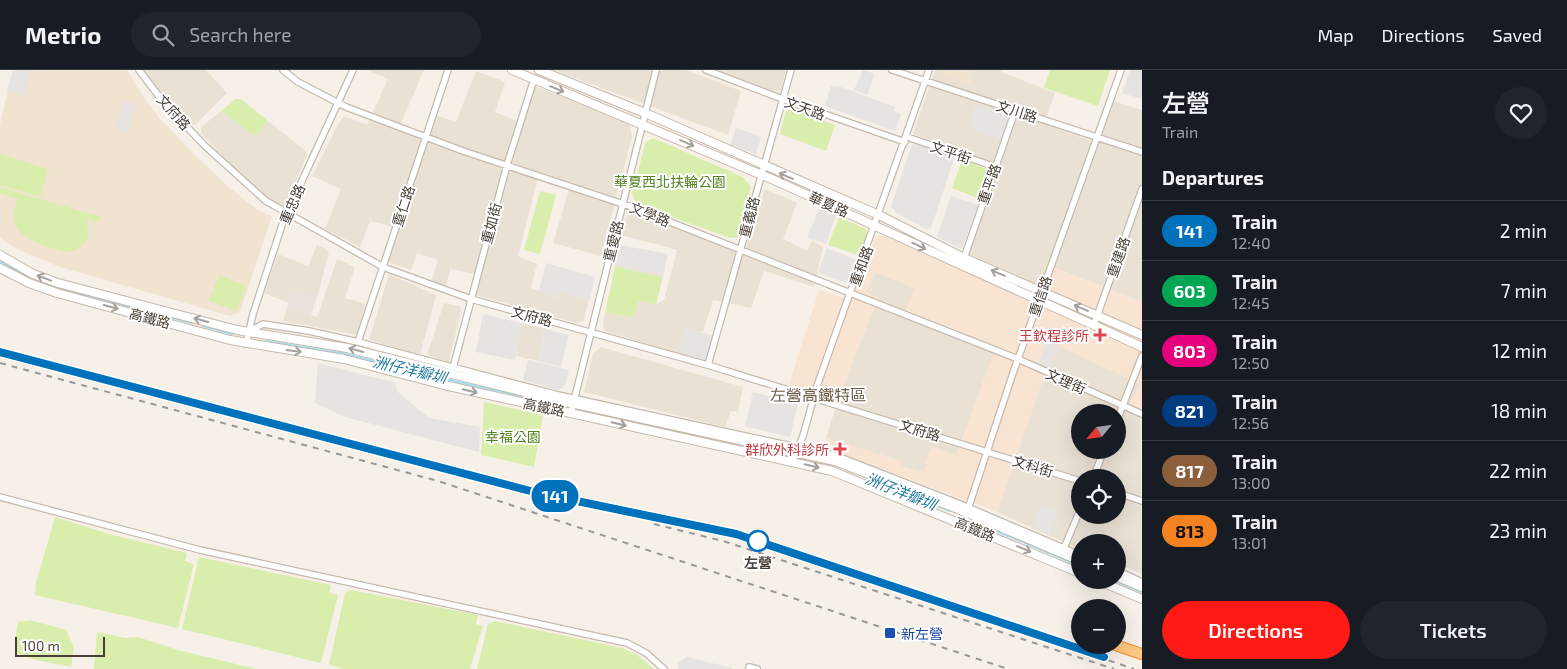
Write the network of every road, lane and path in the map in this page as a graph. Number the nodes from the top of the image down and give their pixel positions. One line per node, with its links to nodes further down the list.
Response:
1 (139, 70): 30 (street, 文府路)
2 (283, 70): 16 (street, 文學路)
3 (353, 70): 16 (street, 重忠路)
4 (448, 70): 21 (street, 重仁路)
5 (512, 70): 13 (street, 華夏路)
6 (539, 70): 18 (street, 華夏路)
7 (656, 70): 18 (street, 重愛路)
8 (706, 70): 15 (street, 文天路)
9 (791, 70): 15 (street, 重義路)
10 (892, 70): 14 (street, 文川路)
11 (930, 70): 14 (street, 重和路)
12 (1121, 70): 20 (street, 重信路)
13 (534, 79): 19 (street, 華夏路, one-way to 19); 24 (street, 重如街)
14 (925, 82): 17 (street, 文川路); 22 (street, 重和路)
15 (782, 100): 22 (street, 文天路); 25 (street, 重義路)
16 (338, 104): 21 (street, 文學路); 30 (street, 重忠路)
17 (1015, 110): 20 (street, 文川路); 26 (street, 重平路)
18 (645, 113): 19 (street, 重愛路); 25 (street, 華夏路)
19 (642, 124): 27 (street, 華夏路, one-way to 27); 29 (street, 重愛路)
20 (1097, 136): 23 (street, 文川路); 39 (street, 重信路)
21 (426, 137): 24 (street, 文學路); 36 (street, 重仁路)
22 (906, 140): 26 (street, 文平街); 31 (street, 重和路)
23 (1142, 152)
24 (507, 165): 29 (street, 文學路); 40 (street, 重如街)
25 (763, 166): 27 (street, 重義路); 31 (street, 華夏路, one-way to 25)
26 (996, 168): 35 (street, 重平路)
27 (760, 174): 32 (street, 華夏路); 33 (street, 重義路)
28 (1142, 190): 41 (street, 重建路)
29 (622, 203): 33 (street, 文學路); 44 (street, 重愛路)
30 (286, 214): 36 (street, 文府路); 43 (street, 重忠路)
31 (879, 216): 32 (street, 重和路); 35 (street, 華夏路)
32 (876, 225): 38 (street, 重和路); 39 (street, 華夏路, one-way to 39)
33 (740, 251): 38 (street, 文學路); 51 (street, 重義路)
34 (0, 255): 43 (street, 高鐵路, one-way to 34)
35 (964, 258): 39 (street, 華夏路, one-way to 35)
36 (383, 267): 40 (street, 文府路); 46 (street, 重仁路)
37 (0, 268): 47 (street, 高鐵路, one-way to 47)
38 (851, 294): 50 (street, 文學路); 53 (street, 重和路)
39 (1041, 296): 41 (street, 華夏路, one-way to 39); 42 (street, 華夏路); 50 (street, 重信路)
40 (471, 299): 44 (street, 文府路); 52 (street, 重如街)
41 (1098, 316): 42 (street, 重建路); 45 (street, 華夏路)
42 (1094, 325): 48 (street, 華夏路)
43 (248, 332): 46 (street, 高鐵路); 47 (street, 重忠路); 54 (street, 高鐵路, one-way to 43)
44 (591, 332): 51 (street, 文府路); 54 (street, 重愛路)
45 (1142, 335)
46 (358, 342): 52 (street, 高鐵路)
47 (246, 344): 58 (street, 高鐵路, one-way to 58)
48 (1142, 347)
49 (1142, 356): 56 (street)
50 (1018, 359): 55 (street, 文理街); 61 (street, 重信路)
51 (708, 365): 53 (street, 文府路)
52 (453, 368): 54 (street, 高鐵路)
53 (814, 399): 60 (street, 重和路); 61 (street, 文府路)
54 (574, 401): 58 (street, 重愛路); 60 (street, 高鐵路)
55 (1118, 404)
56 (1123, 404)
57 (1126, 408): 59 (street, 文理街)
58 (571, 413): 62 (street, 高鐵路, one-way to 62)
59 (1142, 414)
60 (797, 449): 62 (street, 重和路); 67 (street, 高鐵路)
61 (986, 452): 63 (street, 文科街); 67 (street, 重信路)
62 (792, 462): 68 (street, 高鐵路, one-way to 68)
63 (1071, 478)
64 (1126, 496): 66 (street)
65 (0, 498): 85 (street)
66 (1142, 501)
67 (967, 510): 68 (street, 重信路); 70 (street, 高鐵路); 72 (street, 高鐵路)
68 (963, 524): 73 (street, 高鐵路, one-way to 73)
69 (1074, 524): 70 (street)
70 (1064, 548): 71 (street, 高鐵路)
71 (1071, 551)
72 (1071, 557)
73 (1071, 569)
74 (1126, 575): 76 (street)
75 (1126, 580): 77 (street)
76 (1142, 582)
77 (1142, 587)
78 (1118, 589): 79 (street)
79 (1142, 599)
80 (1126, 642): 81 (highway)
81 (1142, 647)
82 (1126, 649): 83 (highway)
83 (1142, 654)
84 (749, 668): 86 (street)
85 (664, 669)
86 (757, 669)

